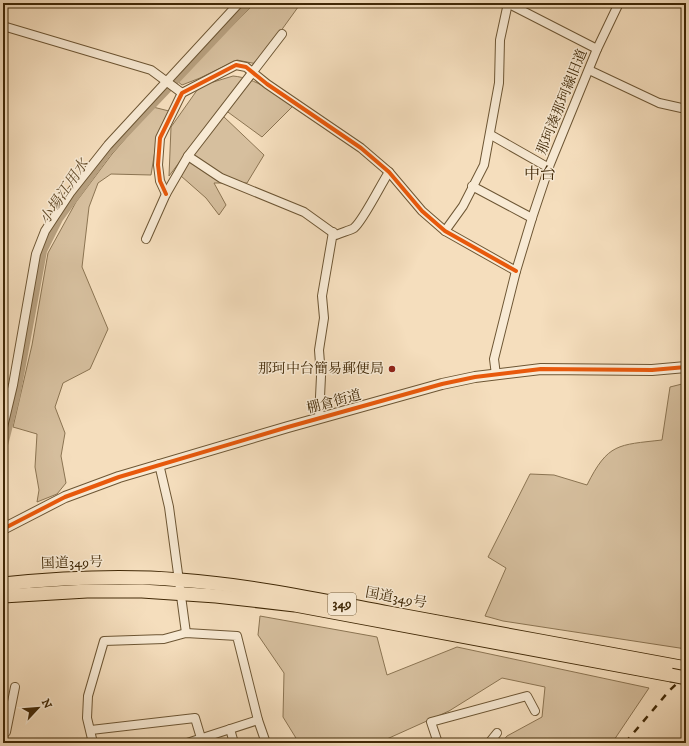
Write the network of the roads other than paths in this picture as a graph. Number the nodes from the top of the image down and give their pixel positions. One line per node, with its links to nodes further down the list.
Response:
1 (239, 3): 9 (street)
2 (509, 3): 6 (street); 11 (street)
3 (619, 3): 6 (street, 那珂湊那珂線旧道)
4 (3, 26): 9 (street)
5 (282, 34): 8 (street)
6 (597, 49): 7 (street, 那珂湊那珂線旧道)
7 (589, 70): 10 (street); 13 (street, 那珂湊那珂線旧道)
8 (253, 72): 9 (street); 12 (street); 14 (street)
9 (173, 87): 16 (street); 25 (street)
10 (686, 109)
11 (491, 135): 13 (street); 15 (street)
12 (188, 156): 16 (street); 19 (street)
13 (549, 168): 17 (street, 那珂湊那珂線旧道)
14 (389, 172): 18 (street); 19 (street)
15 (472, 186): 17 (street); 18 (street)
16 (166, 194): 20 (street)
17 (532, 218): 21 (street, 那珂湊那珂線旧道)
18 (445, 231): 21 (street)
19 (333, 232): 24 (street)
20 (146, 239)
21 (516, 271): 23 (street, 那珂湊那珂線旧道)
22 (686, 367): 23 (street, 棚倉街道)
23 (496, 374): 24 (street, 棚倉街道)
24 (319, 418): 26 (street, 棚倉街道)
25 (3, 428)
26 (159, 464): 27 (street, 棚倉街道); 28 (street)
27 (3, 528)
28 (179, 580): 29 (highway, 国道349号 / 349); 30 (street); 33 (highway, 国道349号 / 349)
29 (3, 584)
30 (181, 594): 31 (highway, 国道349号 / 349); 32 (street); 33 (highway, 国道349号 / 349)
31 (3, 596)
32 (186, 633): 38 (street); 40 (street)
33 (678, 670): 34 (highway, 国道349号 / 349, bridge)
34 (686, 678)
35 (16, 687): 37 (street)
36 (535, 711): 48 (street)
37 (6, 713): 41 (street)
38 (258, 720): 39 (street); 47 (street)
39 (230, 729): 43 (street); 46 (street)
40 (91, 730): 43 (street); 44 (street)
41 (6, 732)
42 (497, 733): 49 (street)
43 (201, 738): 45 (street)
44 (93, 743)
45 (187, 743)
46 (234, 743)
47 (266, 743)
48 (438, 743)
49 (489, 743)

